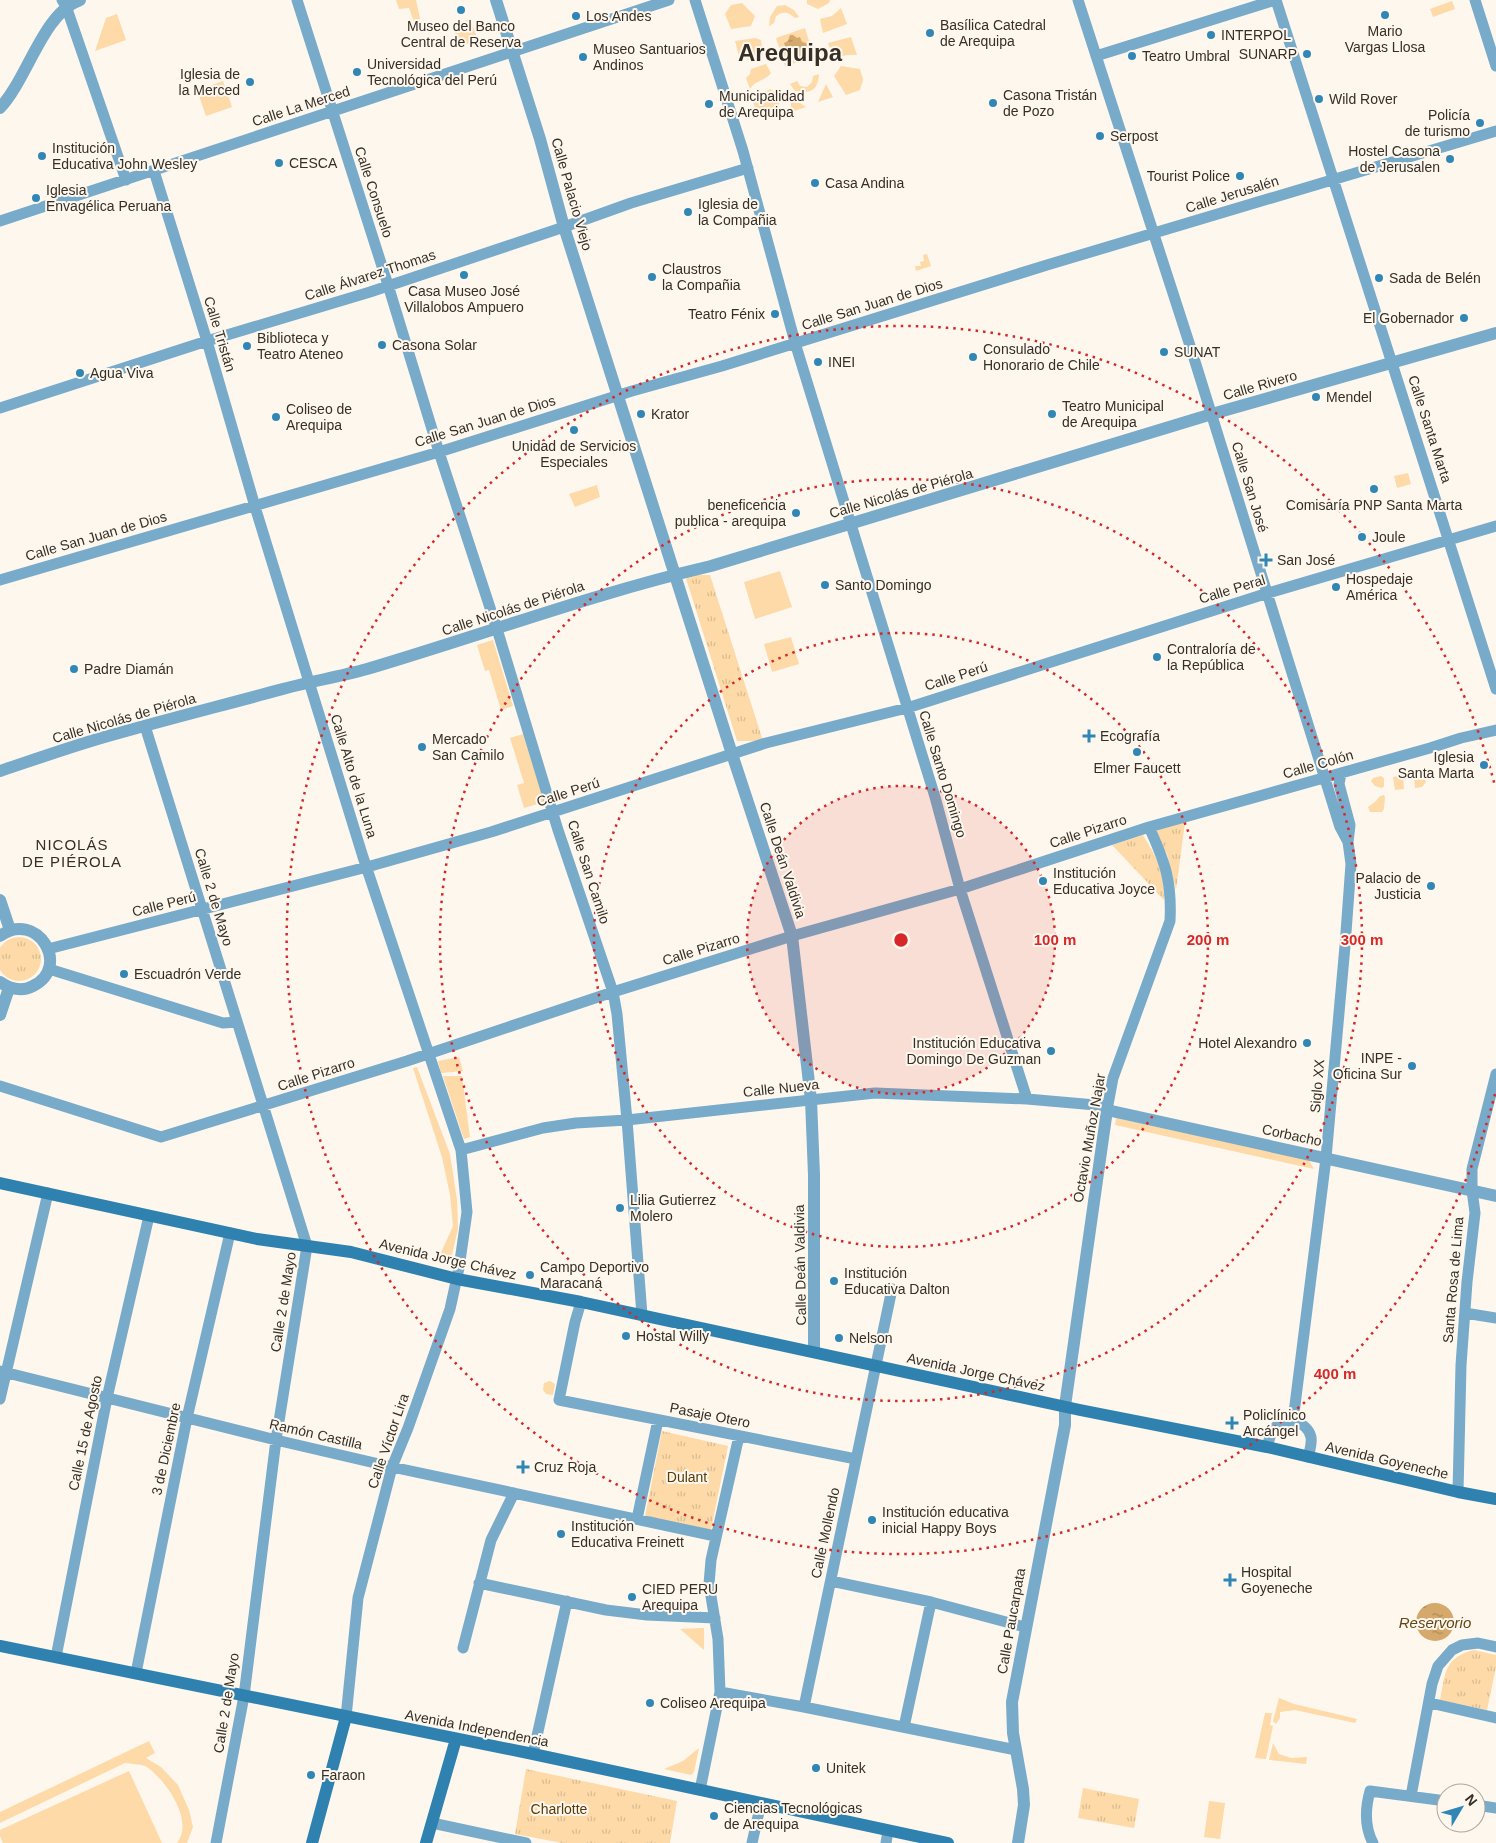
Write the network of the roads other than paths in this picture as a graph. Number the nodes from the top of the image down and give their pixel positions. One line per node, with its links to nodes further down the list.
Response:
1 (80, 0): 9 (street)
2 (297, 0): 14 (street, Calle Consuelo)
3 (496, 0): 10 (street, Calle Palacio Viejo)
4 (669, 0): 10 (street, Calle La Merced)
5 (695, 0): 16 (street, Calle Santo Domingo)
6 (1078, 0): 11 (street, Calle San José)
7 (1276, 0): 11 (street); 18 (street, Calle Santa Marta)
8 (1476, 0): 12 (street)
9 (65, 2): 13 (street); 19 (street)
10 (514, 52): 14 (street, Calle La Merced); 21 (street, Calle Palacio Viejo)
11 (1096, 56): 22 (street, Calle San José)
12 (1496, 66)
13 (0, 108)
14 (333, 112): 17 (street, Calle La Merced); 23 (street, Calle Consuelo)
15 (1496, 131): 18 (street, Calle Jerusalén)
16 (748, 168): 21 (street, Calle Álvarez Thomas); 27 (street, Calle Santo Domingo)
17 (154, 170): 19 (street, Calle La Merced); 26 (street, Calle Tristán)
18 (1334, 179): 22 (street, Calle Jerusalén); 28 (street, Calle Santa Marta)
19 (126, 180): 20 (street, Calle La Merced)
20 (0, 222)
21 (564, 227): 23 (street, Calle Álvarez Thomas); 29 (street, Calle Palacio Viejo)
22 (1154, 234): 24 (street, Calle Jerusalén); 31 (street, Calle San José)
23 (388, 285): 26 (street, Calle Álvarez Thomas); 32 (street, Calle Consuelo)
24 (977, 288): 27 (street, Calle San Juan de Dios)
25 (1496, 333): 28 (street, Calle Rivero)
26 (207, 341): 30 (street, Calle Álvarez Thomas); 34 (street, Calle Tristán)
27 (796, 343): 29 (street, Calle San Juan de Dios); 35 (street, Calle Santo Domingo)
28 (1392, 363): 31 (street, Calle Rivero); 37 (street, Calle Santa Marta)
29 (618, 396): 32 (street, Calle San Juan de Dios); 38 (street, Calle Deán Valdivia)
30 (0, 408)
31 (1212, 414): 33 (street, Calle Rivero); 40 (street, Calle San José)
32 (438, 452): 34 (street, Calle San Juan de Dios); 41 (street, Calle San Camilo)
33 (1033, 468): 35 (street, Calle Nicolás de Piérola)
34 (256, 506): 39 (street, Calle San Juan de Dios); 43 (street, Calle Alto de la Luna)
35 (850, 523): 38 (street, Calle Nicolás de Piérola); 45 (street, Calle Santo Domingo)
36 (1496, 526): 37 (street, Calle Peral)
37 (1450, 540): 40 (street, Calle Peral); 44 (street, Calle Santa Marta)
38 (676, 574): 41 (street, Calle Nicolás de Piérola); 48 (street, Calle Deán Valdivia)
39 (0, 580)
40 (1268, 593): 42 (street, Calle Peral); 51 (street, Calle San José)
41 (497, 629): 43 (street, Calle Nicolás de Piérola); 52 (street, Calle San Camilo)
42 (1092, 648): 45 (street, Calle Perú)
43 (310, 683): 46 (street, Calle Nicolás de Piérola); 55 (street, Calle Alto de la Luna)
44 (1496, 689)
45 (907, 708): 48 (street, Calle Perú); 56 (street, Calle Santo Domingo)
46 (145, 726): 49 (street, Calle Nicolás de Piérola); 58 (street, Calle 2 de Mayo)
47 (1496, 730): 50 (street, Calle Colón)
48 (732, 754): 52 (street, Calle Perú); 60 (street, Calle Deán Valdivia)
49 (0, 771)
50 (1341, 774): 51 (street, Calle Colón); 54 (street, Siglo XX)
51 (1325, 778): 53 (street, Calle Colón); 54 (street, Siglo XX)
52 (554, 812): 55 (street, Calle Perú); 64 (street, Calle San Camilo)
53 (1148, 828): 56 (street, Calle Pizarro); 73 (street, Octavio Muñoz Najar)
54 (1348, 842): 77 (street, Siglo XX)
55 (367, 867): 58 (street, Calle Perú); 67 (street, Calle Alto de la Luna)
56 (960, 889): 60 (street, Calle Pizarro); 70 (street, Calle Santo Domingo)
57 (0, 900): 59 (street)
58 (203, 910): 61 (street, Calle Perú); 66 (street, Calle 2 de Mayo)
59 (5, 933): 61 (street)
60 (792, 936): 64 (street, Calle Pizarro); 71 (street, Calle Deán Valdivia)
61 (48, 949): 62 (street)
62 (49, 969): 63 (street); 66 (street)
63 (4, 985): 65 (street)
64 (613, 992): 67 (street, Calle Pizarro); 75 (street, Calle San Camilo)
65 (0, 1015)
66 (237, 1022): 72 (street, Calle 2 de Mayo)
67 (429, 1053): 72 (street, Calle Pizarro); 76 (street, Calle Víctor Lira)
68 (1496, 1074): 74 (street, Santa Rosa de Lima)
69 (0, 1086): 72 (street, Calle Pizarro)
70 (1027, 1099): 71 (street, Calle Nueva); 73 (street, Calle Nueva)
71 (811, 1100): 75 (street, Calle Nueva); 91 (street, Calle Deán Valdivia)
72 (264, 1106): 84 (street, Calle 2 de Mayo)
73 (1110, 1110): 77 (street, Corbacho); 96 (street, Octavio Muñoz Najar)
74 (1491, 1117): 79 (street, Santa Rosa de Lima)
75 (627, 1120): 76 (street, Calle Nueva); 89 (street, Calle San Camilo)
76 (461, 1150): 85 (street, Calle Víctor Lira)
77 (1326, 1158): 79 (street, Corbacho); 99 (street, Siglo XX)
78 (0, 1183): 80 (main road, Avenida Jorge Chávez)
79 (1472, 1190): 81 (street, Corbacho); 88 (street, Santa Rosa de Lima)
80 (48, 1193): 82 (main road, Avenida Jorge Chávez); 93 (street)
81 (1496, 1196)
82 (149, 1216): 83 (main road, Avenida Jorge Chávez); 94 (street, Calle 15 de Agosto)
83 (230, 1233): 84 (main road, Avenida Jorge Chávez); 97 (street, 3 de Diciembre)
84 (307, 1246): 85 (main road, Avenida Jorge Chávez); 101 (street, Calle 2 de Mayo)
85 (457, 1279): 87 (main road, Avenida Jorge Chávez); 105 (street, Calle Víctor Lira)
86 (892, 1289): 92 (street, Calle Mollendo)
87 (581, 1302): 89 (main road, Avenida Jorge Chávez); 98 (street, Pasaje Otero)
88 (1465, 1313): 90 (street); 106 (street, Santa Rosa de Lima)
89 (642, 1315): 91 (main road, Avenida Jorge Chávez)
90 (1496, 1318)
91 (814, 1352): 92 (main road, Avenida Jorge Chávez)
92 (875, 1366): 96 (main road, Avenida Jorge Chávez); 104 (street, Calle Mollendo)
93 (3, 1371): 94 (street, Ramón Castilla); 95 (street)
94 (107, 1398): 97 (street, Ramón Castilla); 120 (street, Calle 15 de Agosto)
95 (0, 1399)
96 (1065, 1406): 102 (main road, Avenida Goyeneche); 116 (street, Calle Paucarpata)
97 (187, 1418): 101 (street, Ramón Castilla); 121 (street, 3 de Diciembre)
98 (658, 1420): 100 (street, Pasaje Otero); 109 (street)
99 (1294, 1421): 102 (street); 103 (street)
100 (739, 1436): 104 (street, Pasaje Otero); 110 (street)
101 (276, 1440): 105 (street, Ramón Castilla); 123 (street, Calle 2 de Mayo)
102 (1267, 1447): 103 (main road, Avenida Goyeneche)
103 (1308, 1457): 106 (main road, Avenida Goyeneche)
104 (856, 1459): 111 (street, Calle Mollendo)
105 (392, 1467): 107 (street, Ramón Castilla); 126 (street, Calle Víctor Lira)
106 (1458, 1492): 108 (main road, Avenida Goyeneche)
107 (514, 1493): 109 (street, Ramón Castilla); 112 (street)
108 (1496, 1499)
109 (636, 1519): 110 (street, Ramón Castilla)
110 (715, 1536): 115 (street)
111 (831, 1581): 114 (street); 125 (street, Calle Mollendo)
112 (479, 1583): 113 (street); 119 (street)
113 (567, 1601): 115 (street); 131 (street)
114 (931, 1602): 116 (street); 128 (street)
115 (715, 1618): 122 (street)
116 (1025, 1627): 130 (street, Calle Paucarpata)
117 (0, 1646): 120 (main road, Avenida Independencia)
118 (1496, 1647): 124 (street)
119 (463, 1648)
120 (56, 1657): 121 (main road, Avenida Independencia)
121 (136, 1673): 123 (main road, Avenida Independencia)
122 (720, 1692): 125 (street); 132 (street)
123 (244, 1696): 126 (main road, Avenida Independencia); 138 (street, Calle 2 de Mayo)
124 (1430, 1703): 127 (street); 133 (street)
125 (804, 1707): 128 (street)
126 (346, 1717): 129 (main road, Avenida Independencia); 139 (main road, Calle Víctor Lira)
127 (1496, 1718)
128 (904, 1727): 130 (street)
129 (456, 1738): 131 (main road, Avenida Independencia); 136 (main road)
130 (1016, 1750): 144 (street, Calle Paucarpata)
131 (533, 1754): 132 (main road, Avenida Independencia)
132 (700, 1790): 135 (main road, Avenida Independencia)
133 (1411, 1796): 134 (street); 145 (street)
134 (1436, 1800)
135 (761, 1803): 137 (main road, Avenida Independencia); 142 (street)
136 (432, 1823): 140 (main road); 141 (street)
137 (887, 1837): 143 (main road, Avenida Independencia)
138 (216, 1843)
139 (312, 1843)
140 (426, 1843)
141 (526, 1843)
142 (752, 1843)
143 (948, 1843)
144 (1018, 1843)
145 (1373, 1843)

